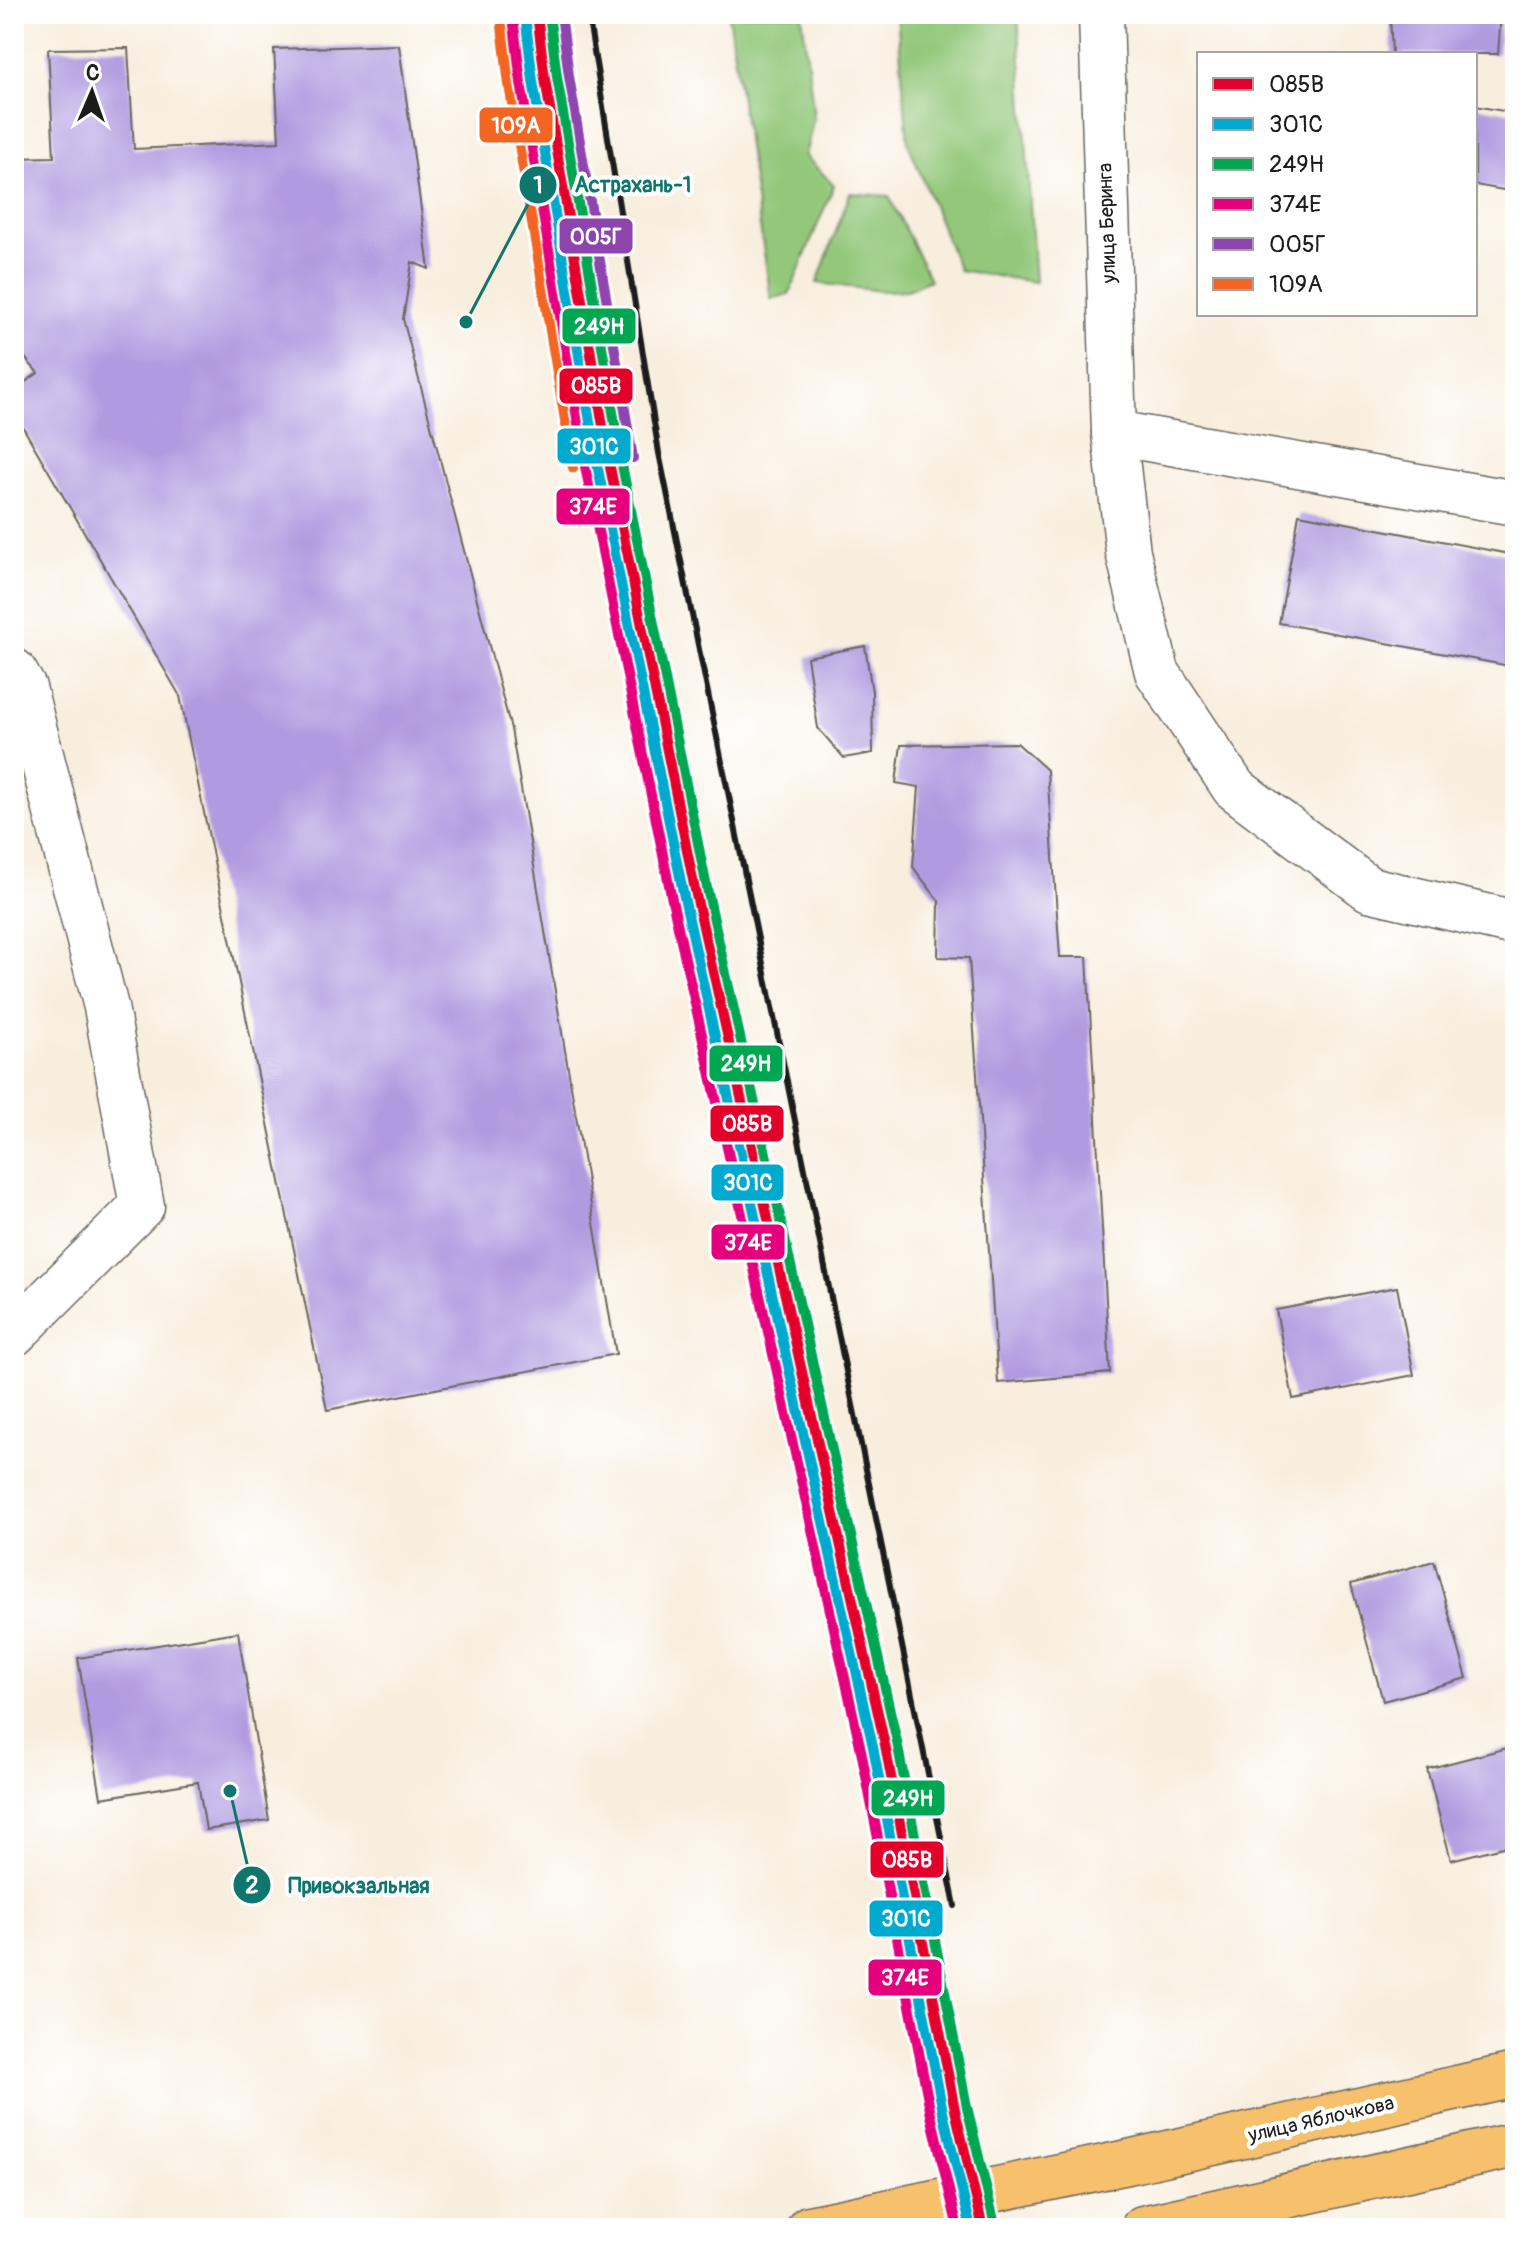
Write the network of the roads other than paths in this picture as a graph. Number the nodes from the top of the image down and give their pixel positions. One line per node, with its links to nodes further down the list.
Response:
1 (1101, 14): 2 (street, улица Беринга)
2 (1114, 433): 3 (street); 5 (street, улица Беринга)
3 (1515, 503)
4 (14, 671): 6 (street)
5 (1515, 923)
6 (14, 1334)
7 (1515, 2075): 9 (main road, улица Яблочкова)
8 (1515, 2145): 10 (main road)
9 (809, 2228)
10 (1145, 2228)

